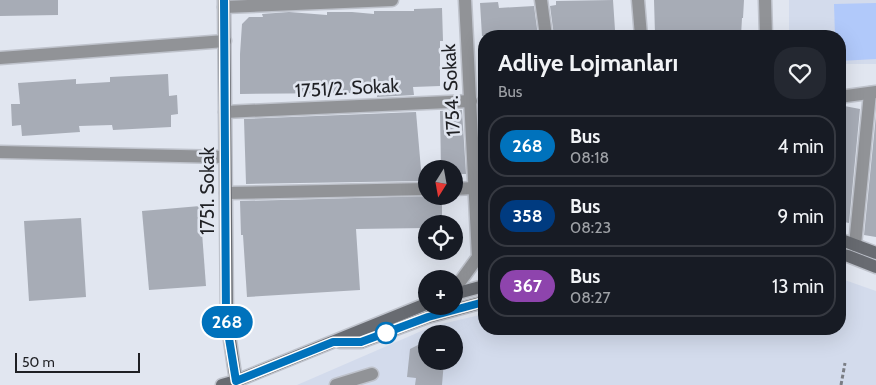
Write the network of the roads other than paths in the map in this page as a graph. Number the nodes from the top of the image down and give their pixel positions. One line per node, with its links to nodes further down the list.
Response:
1 (392, 0): 6 (street)
2 (465, 0): 14 (street, 1754. Sokak)
3 (541, 0): 7 (street)
4 (638, 0): 8 (street)
5 (765, 0): 9 (street)
6 (224, 4): 10 (street, 1751. Sokak)
7 (545, 30)
8 (640, 30)
9 (766, 30)
10 (225, 41): 11 (street); 15 (street, 1751. Sokak)
11 (0, 58)
12 (873, 93): 13 (street); 23 (street)
13 (846, 96)
14 (471, 101): 15 (street, 1751/2. Sokak); 18 (street, 1754. Sokak)
15 (225, 112): 17 (street, 1751. Sokak)
16 (0, 152): 17 (street)
17 (225, 157): 21 (street, 1751. Sokak)
18 (474, 188): 20 (street); 27 (street, 1754. Sokak)
19 (418, 189): 21 (street)
20 (463, 189)
21 (226, 193): 36 (street, 1751. Sokak)
22 (846, 242): 23 (street)
23 (855, 245): 24 (street)
24 (876, 253)
25 (846, 256): 26 (street)
26 (876, 267)
27 (463, 279)
28 (478, 287): 29 (street)
29 (463, 290)
30 (478, 303): 31 (street)
31 (463, 306)
32 (418, 307): 34 (street)
33 (433, 315): 34 (street)
34 (333, 342): 36 (street)
35 (372, 374): 38 (street)
36 (236, 381): 37 (street)
37 (222, 385)
38 (336, 385)

